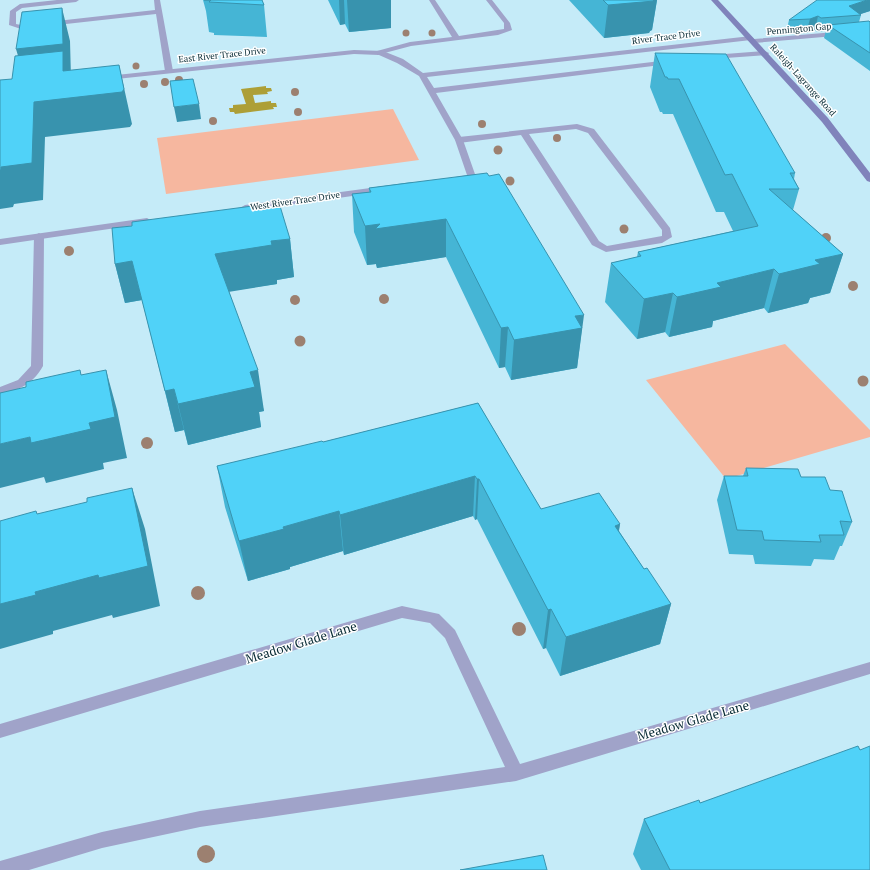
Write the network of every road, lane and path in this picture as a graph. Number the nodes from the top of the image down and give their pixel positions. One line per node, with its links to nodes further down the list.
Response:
1 (76, 0): 6 (street)
2 (157, 0): 6 (street)
3 (432, 0): 8 (street)
4 (489, 0): 8 (street)
5 (714, 0): 9 (main road, Raleigh-Lagrange Road)
6 (160, 12): 15 (street)
7 (870, 31): 9 (street, Pennington Gap)
8 (457, 38): 10 (street)
9 (752, 40): 11 (main road, Raleigh-Lagrange Road); 12 (street, River Trace Drive)
10 (380, 53): 15 (street, East River Trace Drive); 17 (street, East River Trace Drive)
11 (765, 53): 13 (street); 22 (main road, Raleigh-Lagrange Road)
12 (584, 57): 16 (street); 17 (street, River Trace Drive)
13 (706, 58)
14 (674, 62): 16 (street)
15 (169, 71): 18 (street, East River Trace Drive)
16 (596, 71): 19 (street)
17 (422, 75): 19 (street, East River Trace Drive)
18 (100, 78)
19 (432, 91): 21 (street)
20 (523, 132): 20 (street); 21 (street)
21 (459, 140): 23 (street)
22 (870, 179)
23 (449, 180)
24 (394, 188): 25 (street, West River Trace Drive)
25 (236, 209)
26 (158, 220): 27 (street)
27 (40, 236): 28 (street); 29 (street)
28 (0, 242)
29 (0, 391)
30 (870, 668): 32 (street, Meadow Glade Lane)
31 (0, 731): 32 (street, Meadow Glade Lane)
32 (516, 772): 33 (street, Meadow Glade Lane)
33 (0, 870)

